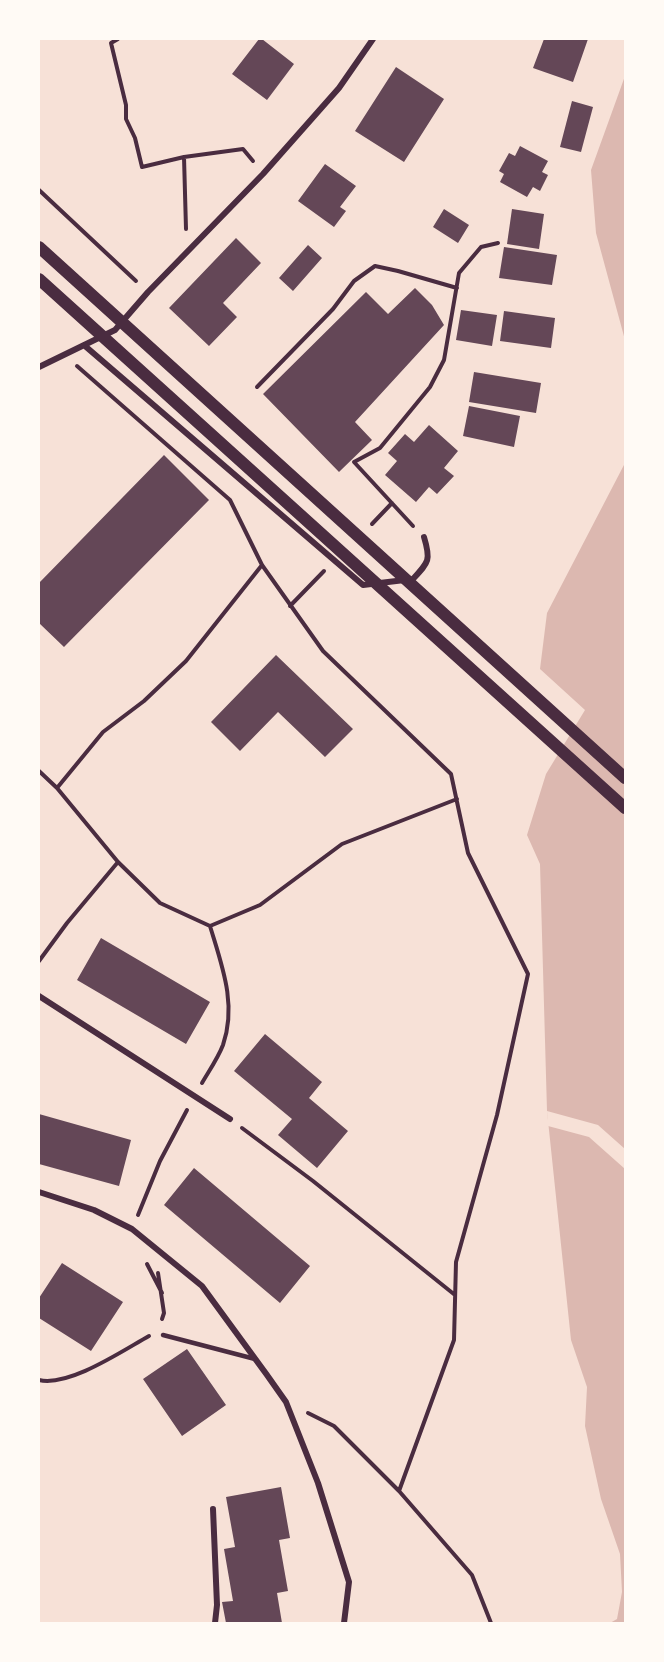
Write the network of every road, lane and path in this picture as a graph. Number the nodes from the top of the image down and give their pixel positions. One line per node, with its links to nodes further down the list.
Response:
1 (118, 39): 3 (path)
2 (373, 39): 11 (street)
3 (184, 157): 4 (path); 6 (path)
4 (257, 166)
5 (39, 190): 11 (path)
6 (186, 232)
7 (498, 243): 10 (path)
8 (39, 247): 19 (main road)
9 (39, 279): 22 (main road)
10 (457, 288): 15 (path); 16 (path)
11 (148, 292): 12 (street)
12 (85, 346): 13 (street); 16 (street)
13 (64, 355): 14 (street); 17 (path)
14 (39, 367)
15 (257, 387)
16 (424, 537)
17 (262, 566): 20 (path); 21 (path)
18 (39, 771): 20 (path)
19 (625, 778)
20 (57, 788): 23 (path)
21 (457, 800): 24 (path); 33 (path)
22 (625, 808)
23 (118, 862): 24 (path); 25 (path)
24 (210, 926): 27 (path)
25 (39, 961)
26 (39, 996): 28 (street)
27 (204, 1079)
28 (230, 1119): 33 (path)
29 (170, 1144): 30 (path)
30 (160, 1161)
31 (39, 1192): 35 (street)
32 (162, 1293): 34 (path)
33 (455, 1295): 38 (path)
34 (161, 1333): 35 (lane); 36 (path)
35 (255, 1359): 37 (street)
36 (39, 1380)
37 (286, 1402): 38 (path); 41 (street)
38 (399, 1491): 42 (path)
39 (213, 1509): 40 (street)
40 (215, 1623)
41 (344, 1623)
42 (491, 1623)

